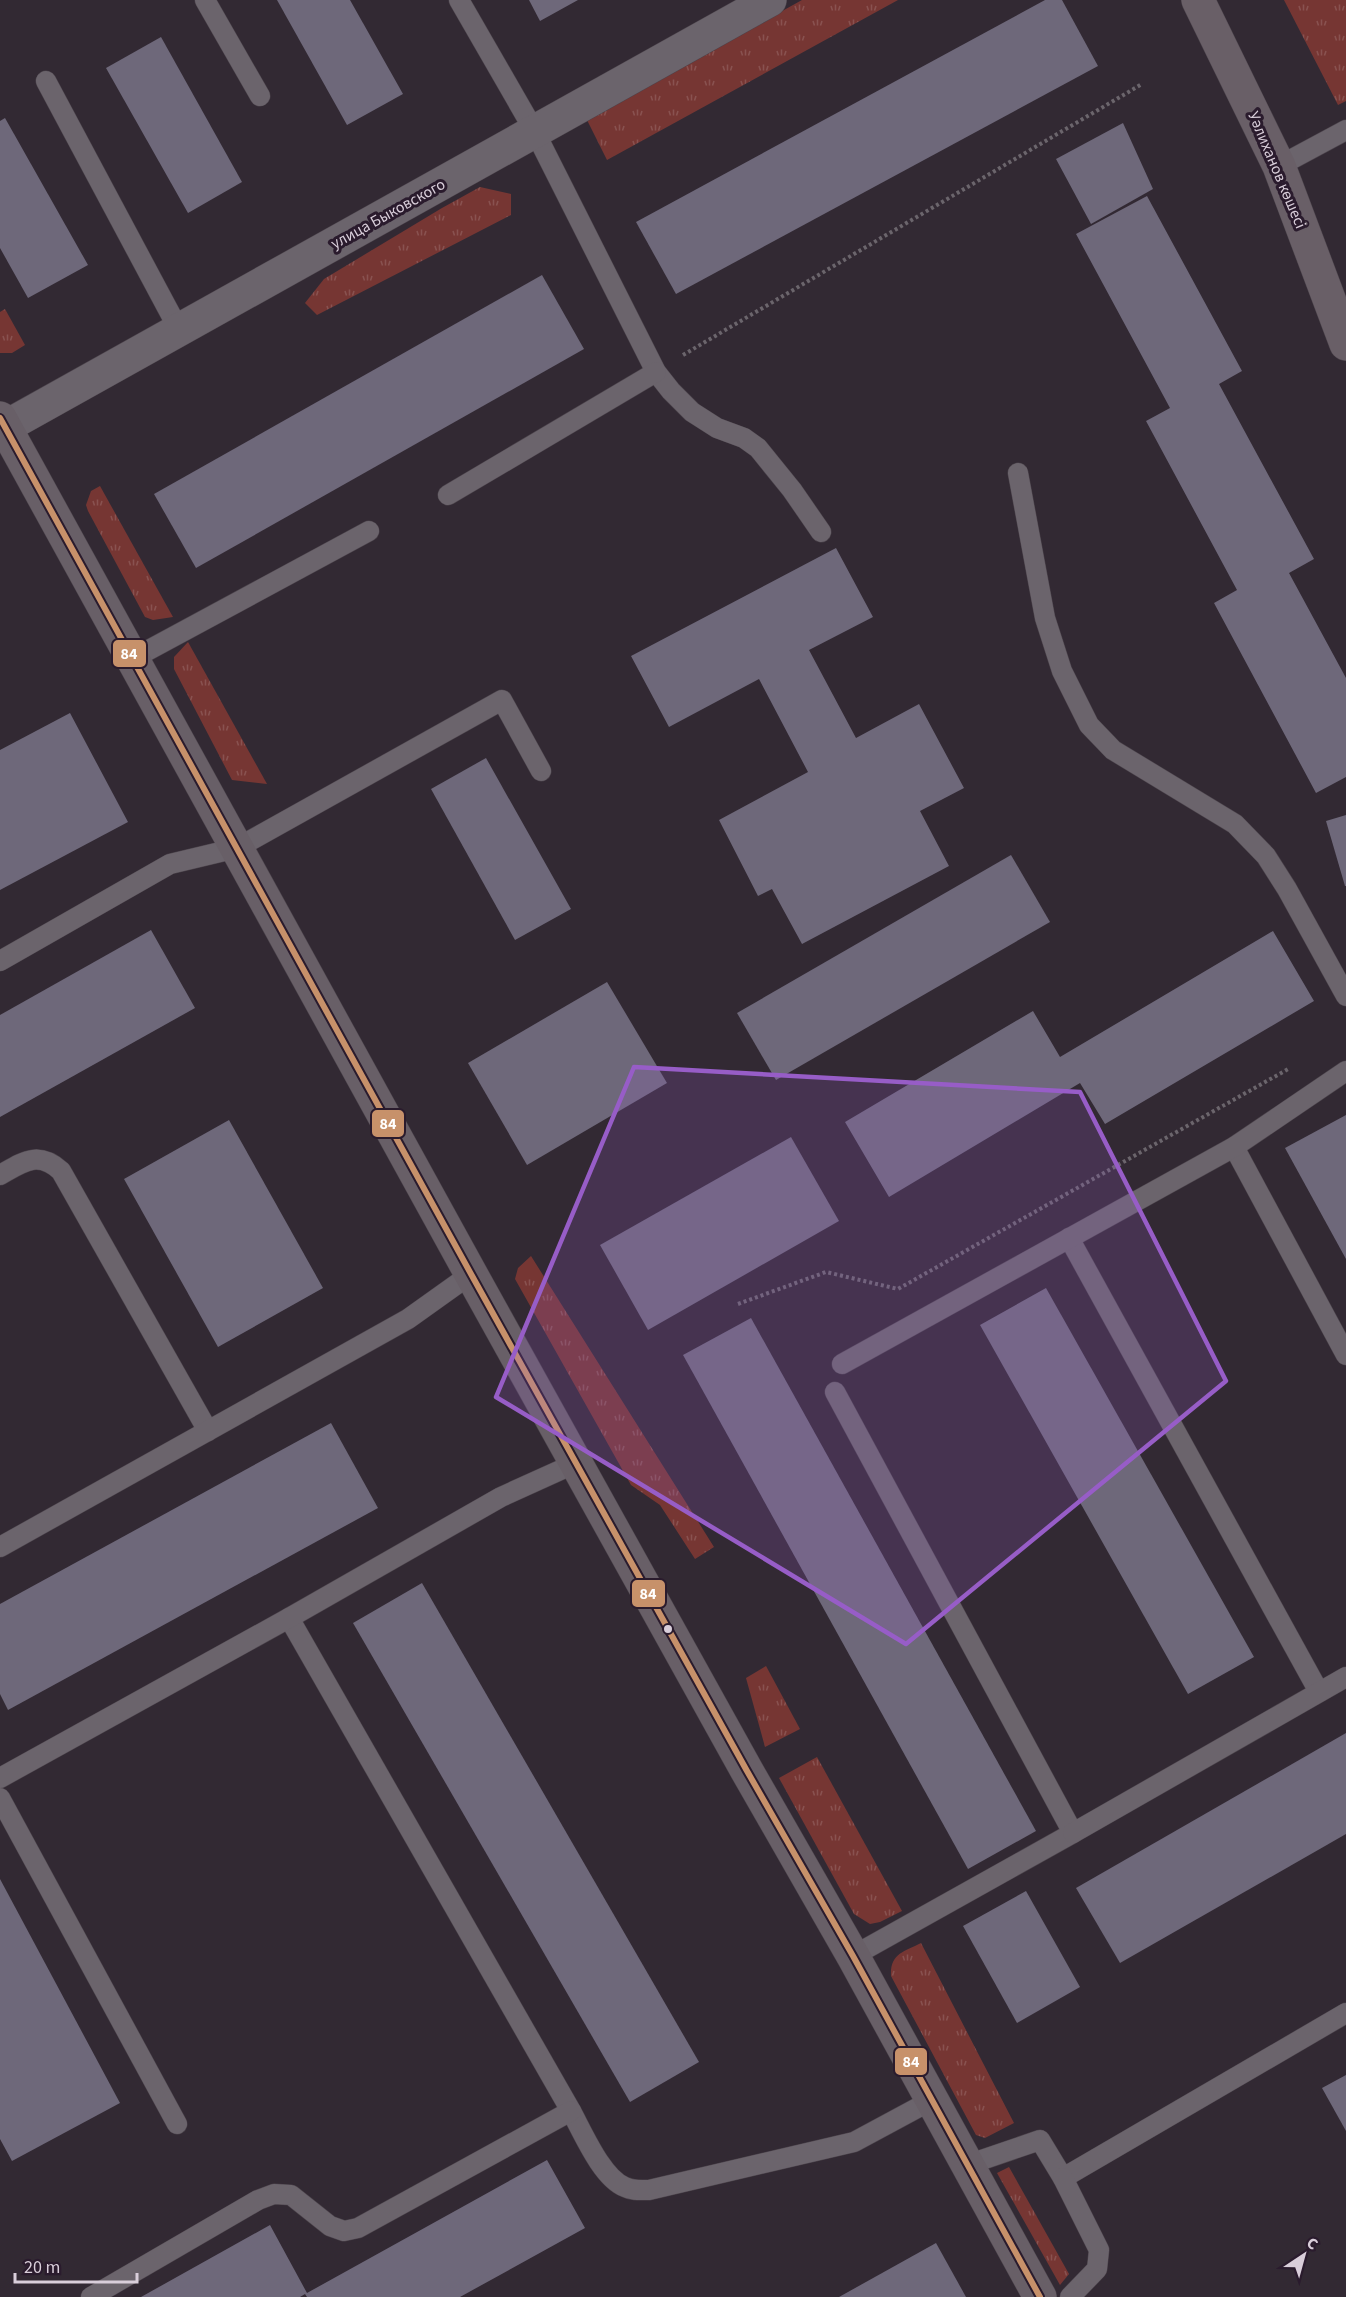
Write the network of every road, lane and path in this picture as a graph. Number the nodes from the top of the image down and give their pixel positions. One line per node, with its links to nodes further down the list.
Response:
1 (205, 0): 7 (lane)
2 (459, 0): 9 (lane)
3 (770, 0): 9 (street, улица Быковского)
4 (1198, 0): 10 (highway, Уәлиханов көшесі)
5 (46, 81): 11 (lane)
6 (1142, 84): 13 (path)
7 (260, 96)
8 (1346, 130): 10 (lane)
9 (535, 132): 11 (street, улица Быковского); 13 (lane)
10 (1279, 166): 12 (highway, Уәлиханов көшесі)
11 (179, 330): 14 (street, улица Быковского)
12 (1346, 344)
13 (656, 372): 16 (lane); 18 (lane)
14 (2, 423): 19 (street)
15 (1018, 473): 23 (lane)
16 (448, 495)
17 (369, 531): 19 (lane)
18 (821, 532)
19 (132, 659): 21 (street)
20 (541, 771): 21 (lane)
21 (237, 848): 22 (lane); 29 (street)
22 (0, 961)
23 (1346, 996)
24 (1292, 1067): 30 (path)
25 (1346, 1071): 26 (lane)
26 (1234, 1146): 28 (lane); 31 (lane)
27 (0, 1175): 34 (lane)
28 (1069, 1238): 32 (lane); 39 (lane)
29 (471, 1274): 34 (lane); 35 (street)
30 (738, 1304)
31 (1346, 1356)
32 (842, 1364)
33 (836, 1392): 42 (lane)
34 (208, 1431): 36 (lane)
35 (576, 1463): 37 (lane); 43 (street)
36 (0, 1546)
37 (289, 1618): 40 (lane); 46 (lane)
38 (1346, 1677): 39 (lane)
39 (1319, 1692): 42 (lane)
40 (0, 1778)
41 (0, 1798): 47 (lane)
42 (1073, 1833): 43 (lane)
43 (853, 1956): 45 (street)
44 (1346, 2013): 49 (lane)
45 (932, 2100): 46 (lane); 48 (street)
46 (571, 2111): 50 (lane)
47 (177, 2124)
48 (967, 2165): 49 (lane); 51 (street)
49 (1063, 2178): 52 (lane)
50 (91, 2297)
51 (1040, 2297)
52 (1070, 2297)

